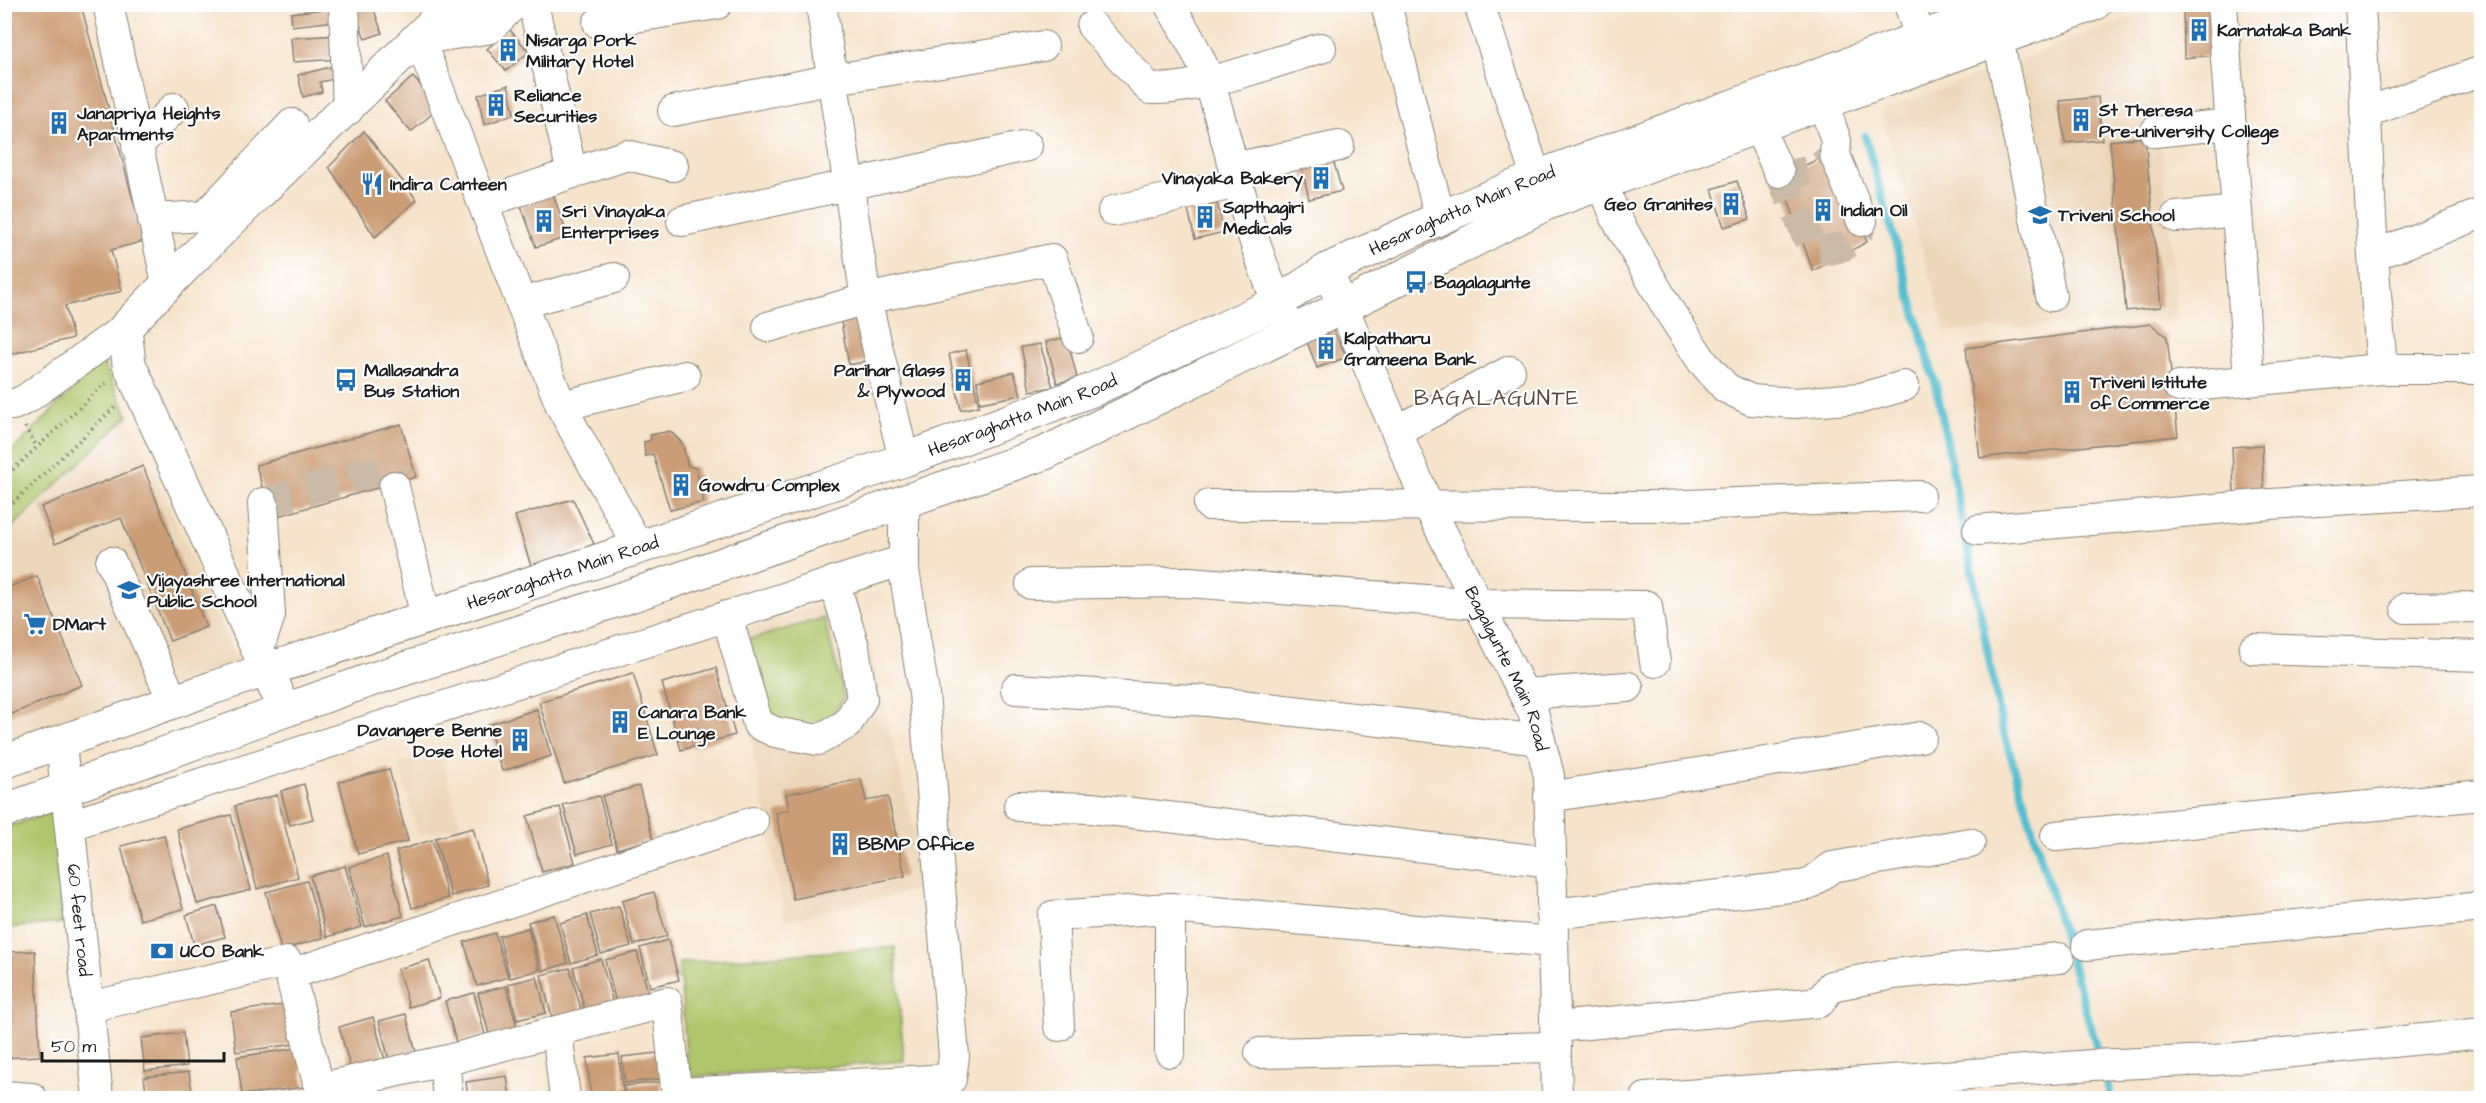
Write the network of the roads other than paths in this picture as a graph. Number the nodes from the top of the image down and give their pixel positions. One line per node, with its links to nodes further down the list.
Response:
1 (108, 4): 35 (street)
2 (344, 4): 28 (street)
3 (452, 4): 18 (main road)
4 (512, 4): 18 (main road)
5 (533, 4): 40 (street)
6 (717, 4): 16 (street)
7 (821, 4): 24 (street)
8 (1169, 4): 25 (street)
9 (1386, 4): 50 (street)
10 (1479, 4): 44 (street)
11 (1908, 4): 22 (street)
12 (2013, 4): 22 (main road, Hesaraghatta Main Road)
13 (2094, 4): 19 (main road, Hesaraghatta Main Road)
14 (2222, 4): 32 (street)
15 (2360, 4): 30 (street)
16 (598, 23)
17 (1092, 26): 25 (street)
18 (419, 38): 28 (main road); 45 (street)
19 (1998, 39): 22 (main road, Hesaraghatta Main Road); 58 (street)
20 (1043, 46): 24 (street)
21 (1321, 48): 25 (street)
22 (1925, 51): 26 (main road, Hesaraghatta Main Road); 44 (main road, Hesaraghatta Main Road)
23 (2481, 71): 30 (street)
24 (834, 79): 29 (street); 43 (street)
25 (1208, 80): 41 (street)
26 (1823, 102): 33 (main road, Hesaraghatta Main Road); 53 (street)
27 (174, 108): 35 (street)
28 (348, 110): 57 (main road)
29 (673, 111)
30 (2365, 113): 54 (street)
31 (292, 124): 51 (street)
32 (2230, 124): 34 (street); 47 (street)
33 (1758, 126): 39 (street); 42 (main road, Hesaraghatta Main Road)
34 (2155, 132)
35 (137, 146): 51 (street)
36 (1027, 146): 43 (street)
37 (1339, 146): 41 (street)
38 (673, 166): 40 (street)
39 (1779, 172)
40 (572, 173): 45 (street)
41 (1235, 176): 46 (street); 61 (street)
42 (1602, 183): 44 (main road, Hesaraghatta Main Road); 72 (street)
43 (849, 186): 52 (street); 59 (street)
44 (1541, 191): 50 (main road, Hesaraghatta Main Road); 62 (main road, Hesaraghatta Main Road)
45 (483, 203): 60 (street)
46 (1113, 211)
47 (2237, 211): 49 (street); 71 (street)
48 (2481, 213): 54 (street)
49 (2176, 217)
50 (1440, 218): 55 (main road, Hesaraghatta Main Road)
51 (153, 219): 57 (street)
52 (682, 221)
53 (1862, 221)
54 (2373, 256): 67 (street)
55 (1327, 270): 61 (main road, Hesaraghatta Main Road); 62 (street, Bagalgunte Main Road)
56 (614, 278): 60 (street)
57 (167, 284): 64 (main road)
58 (2051, 296)
59 (866, 299): 63 (street); 66 (street); 77 (street)
60 (521, 303): 75 (street)
61 (1277, 303): 65 (street); 77 (main road, Hesaraghatta Main Road)
62 (1343, 307): 65 (main road, Hesaraghatta Main Road); 76 (street, Bagalgunte Main Road)
63 (768, 327)
64 (125, 328): 74 (street); 98 (main road)
65 (1292, 332): 81 (main road, Hesaraghatta Main Road)
66 (1078, 337)
67 (2382, 369): 68 (street); 71 (street)
68 (2481, 369)
69 (1510, 371): 76 (street)
70 (685, 376): 75 (street)
71 (2249, 379): 73 (street)
72 (1904, 386)
73 (2179, 387)
74 (4, 404)
75 (561, 406): 86 (street)
76 (1396, 431): 84 (street, Bagalgunte Main Road)
77 (904, 460): 86 (main road, Hesaraghatta Main Road)
78 (394, 486): 95 (street)
79 (2481, 491): 85 (street)
80 (1920, 496): 84 (street)
81 (904, 500): 87 (street); 104 (main road, Hesaraghatta Main Road)
82 (263, 503): 98 (street)
83 (1209, 505): 84 (street)
84 (1430, 507): 91 (street, Bagalgunte Main Road)
85 (1978, 530)
86 (638, 546): 95 (main road, Hesaraghatta Main Road)
87 (904, 560): 89 (street); 133 (street)
88 (111, 562): 103 (street)
89 (834, 581): 94 (street); 94 (street)
90 (1031, 584): 91 (street)
91 (1479, 604): 99 (street); 102 (street, Bagalgunte Main Road)
92 (2481, 607): 93 (street)
93 (2406, 608)
94 (728, 616): 115 (street)
95 (426, 617): 98 (main road, Hesaraghatta Main Road)
96 (2254, 649): 97 (street)
97 (2481, 656)
98 (262, 660): 103 (main road, Hesaraghatta Main Road); 104 (main road)
99 (1655, 662)
100 (1628, 687): 102 (street)
101 (1016, 689): 106 (street)
102 (1524, 694): 106 (street, Bagalgunte Main Road)
103 (173, 701): 107 (main road, Hesaraghatta Main Road)
104 (286, 711): 109 (main road, Hesaraghatta Main Road)
105 (1921, 737): 111 (street)
106 (1540, 740): 111 (street, Bagalgunte Main Road)
107 (61, 743): 108 (main road, Hesaraghatta Main Road); 109 (street, 60 feet road)
108 (4, 762)
109 (66, 789): 113 (main road, Hesaraghatta Main Road); 115 (street, 60 feet road)
110 (2481, 795): 116 (street)
111 (1549, 797): 118 (street, Bagalgunte Main Road)
112 (1019, 806): 118 (street)
113 (4, 811)
114 (753, 822): 124 (street)
115 (70, 825): 125 (street, 60 feet road)
116 (2056, 836)
117 (1970, 843): 121 (street)
118 (1551, 862): 121 (street, Bagalgunte Main Road)
119 (2481, 907): 122 (street)
120 (1170, 908): 121 (street); 126 (street); 130 (street)
121 (1553, 928): 129 (street, Bagalgunte Main Road)
122 (2088, 945)
123 (2059, 958): 129 (street)
124 (291, 974): 125 (street); 134 (street)
125 (89, 1007): 138 (street, 60 feet road)
126 (1059, 1026)
127 (557, 1031): 132 (street); 136 (street); 140 (street)
128 (2481, 1033): 142 (street)
129 (1556, 1037): 131 (street); 141 (street, Bagalgunte Main Road)
130 (1170, 1052)
131 (1260, 1053)
132 (444, 1061): 134 (street); 139 (street)
133 (877, 1090): 136 (street)
134 (321, 1093)
135 (4, 1096): 137 (street)
136 (677, 1096)
137 (32, 1098)
138 (98, 1098)
139 (448, 1098)
140 (565, 1098)
141 (1557, 1098)
142 (1646, 1098)

